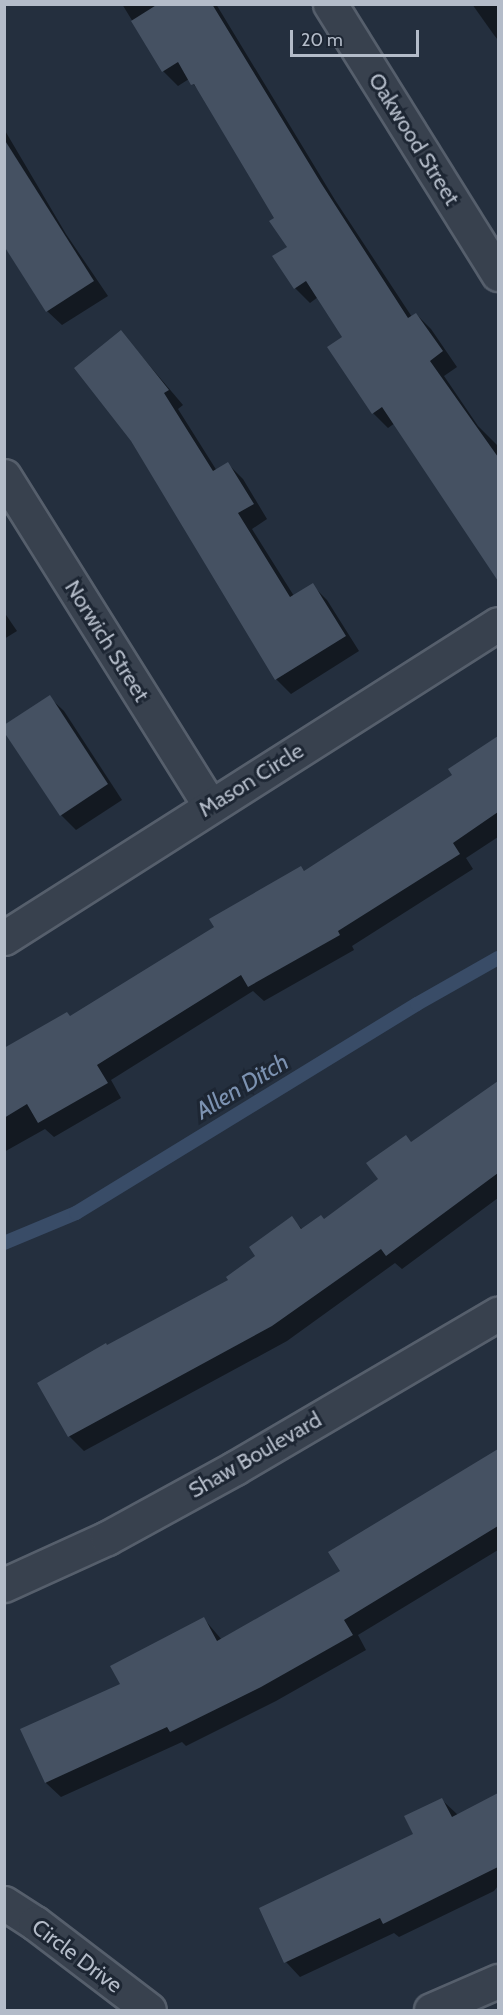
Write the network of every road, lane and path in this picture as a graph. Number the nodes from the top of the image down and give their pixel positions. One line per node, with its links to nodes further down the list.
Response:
1 (330, 4): 2 (street, Oakwood Street)
2 (498, 274)
3 (4, 476): 5 (street, Norwich Street)
4 (498, 624): 5 (street, Mason Circle)
5 (210, 806): 6 (street, Mason Circle)
6 (4, 938)
7 (498, 1314): 8 (street, Shaw Boulevard)
8 (4, 1585)
9 (4, 1903): 11 (street, Circle Drive)
10 (498, 1981): 12 (street)
11 (149, 2010)
12 (431, 2010)

